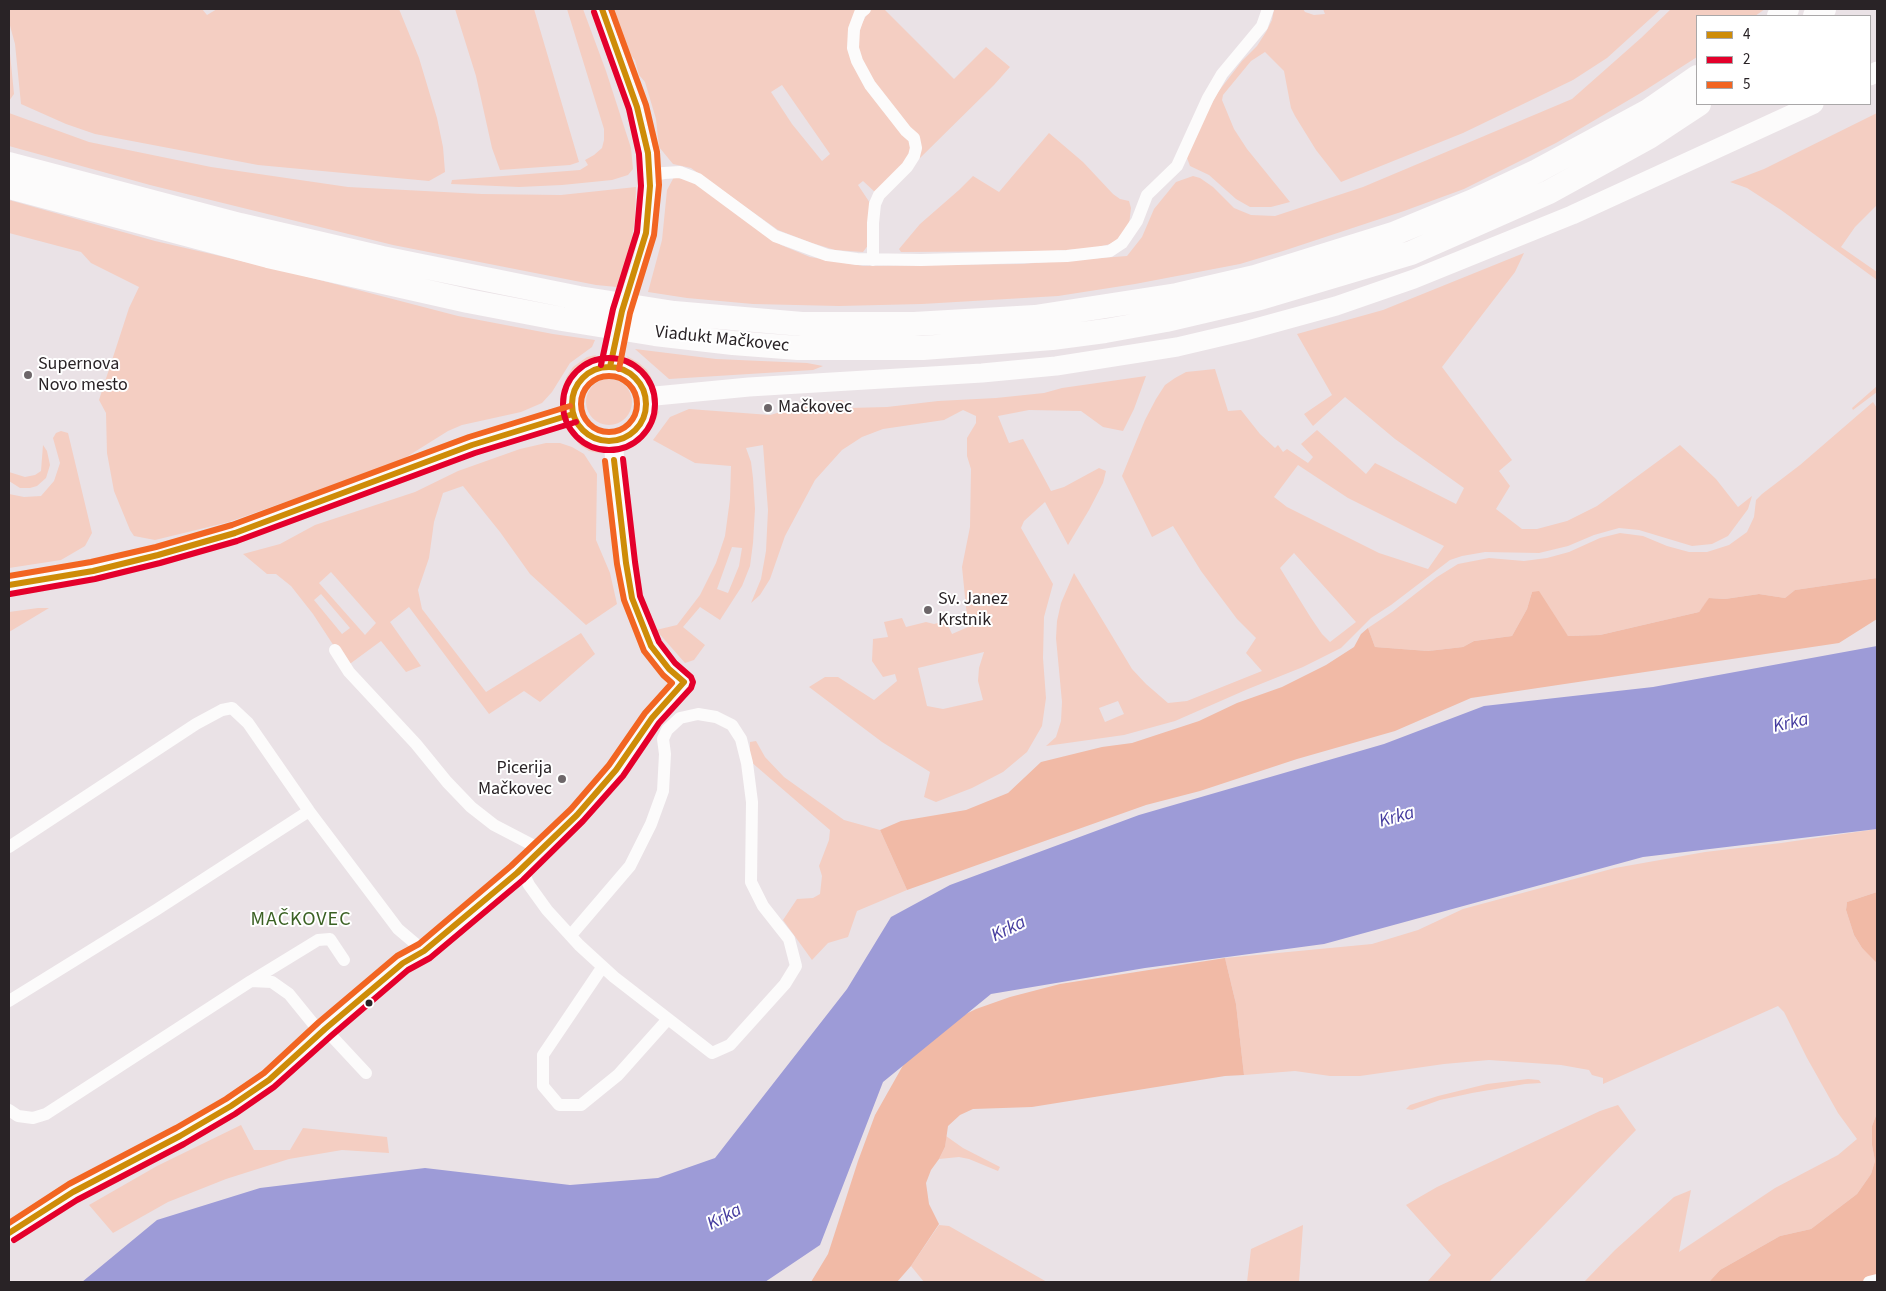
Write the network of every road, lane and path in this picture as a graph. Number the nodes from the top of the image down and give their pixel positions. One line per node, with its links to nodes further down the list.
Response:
1 (602, 9): 8 (street)
2 (865, 9): 10 (street)
3 (1268, 9): 10 (street)
4 (1696, 78): 7 (highway, Viadukt Mačkovec)
5 (1698, 105): 9 (highway, Viadukt Mačkovec)
6 (1812, 105): 12 (main road)
7 (9, 164)
8 (649, 176): 10 (street); 11 (street)
9 (9, 187)
10 (874, 260)
11 (610, 367): 12 (main road); 13 (main road)
12 (645, 397): 14 (main road)
13 (573, 414): 14 (main road); 15 (main road)
14 (613, 441): 19 (main road)
15 (9, 586)
16 (335, 650): 19 (street)
17 (309, 811): 18 (street); 22 (street); 26 (street)
18 (9, 847)
19 (542, 850): 20 (main road)
20 (521, 869): 21 (street); 22 (main road)
21 (571, 936): 27 (street); 27 (street)
22 (424, 952): 28 (main road)
23 (344, 960): 25 (street)
24 (599, 972): 27 (street)
25 (251, 981): 28 (street); 30 (street)
26 (9, 1001)
27 (668, 1019)
28 (320, 1027): 29 (street); 31 (main road)
29 (366, 1074)
30 (9, 1110)
31 (9, 1233)
32 (1877, 1280): 33 (street)
33 (1868, 1282)

